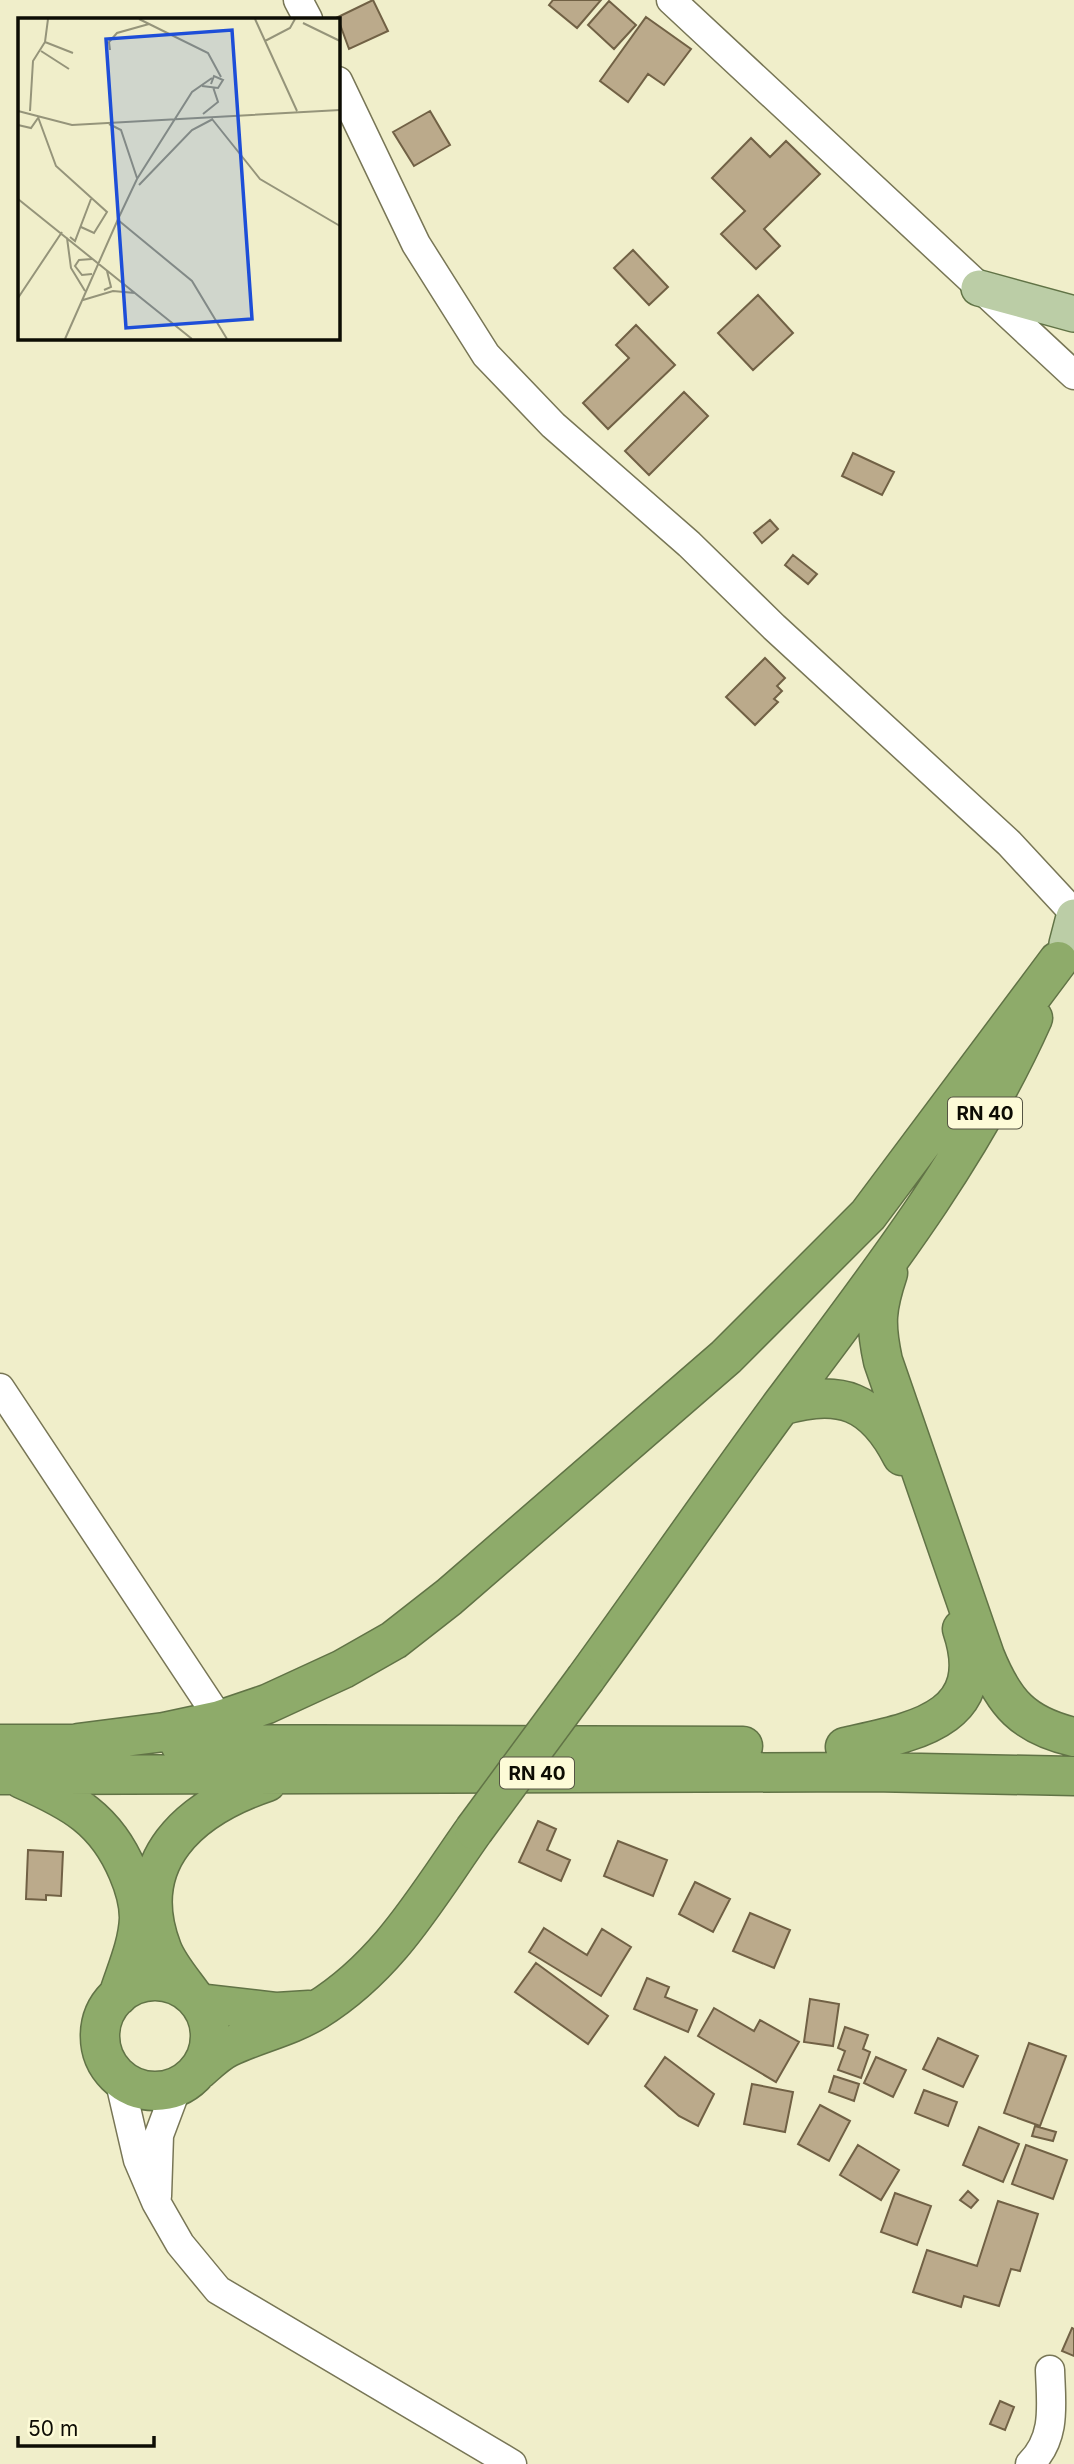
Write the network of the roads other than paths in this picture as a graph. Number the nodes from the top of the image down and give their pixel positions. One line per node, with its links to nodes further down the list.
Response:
1 (298, 0): 3 (street)
2 (671, 0): 5 (street)
3 (307, 18)
4 (340, 85): 8 (street)
5 (979, 288): 6 (main road); 7 (street)
6 (1074, 314)
7 (1074, 375)
8 (1069, 935): 9 (highway, RN 40); 12 (highway)
9 (894, 1255): 11 (highway, RN 40); 13 (highway)
10 (0, 1388): 12 (street)
11 (781, 1406): 15 (highway); 22 (highway, RN 40, bridge)
12 (220, 1720): 14 (highway)
13 (1074, 1737)
14 (78, 1743): 15 (highway, RN 40); 17 (highway, RN 40)
15 (845, 1747): 16 (highway, RN 40)
16 (1074, 1749)
17 (5, 1765): 18 (highway, RN 40); 20 (highway)
18 (291, 1773): 19 (highway, RN 40); 21 (highway)
19 (1074, 1776)
20 (118, 1996): 21 (highway); 23 (highway)
21 (195, 1999): 22 (highway); 24 (highway)
22 (318, 2009): 24 (highway)
23 (119, 2078): 24 (highway); 25 (street)
24 (188, 2078): 25 (street)
25 (156, 2202): 27 (street)
26 (1050, 2370): 28 (street)
27 (512, 2464)
28 (1030, 2464)

